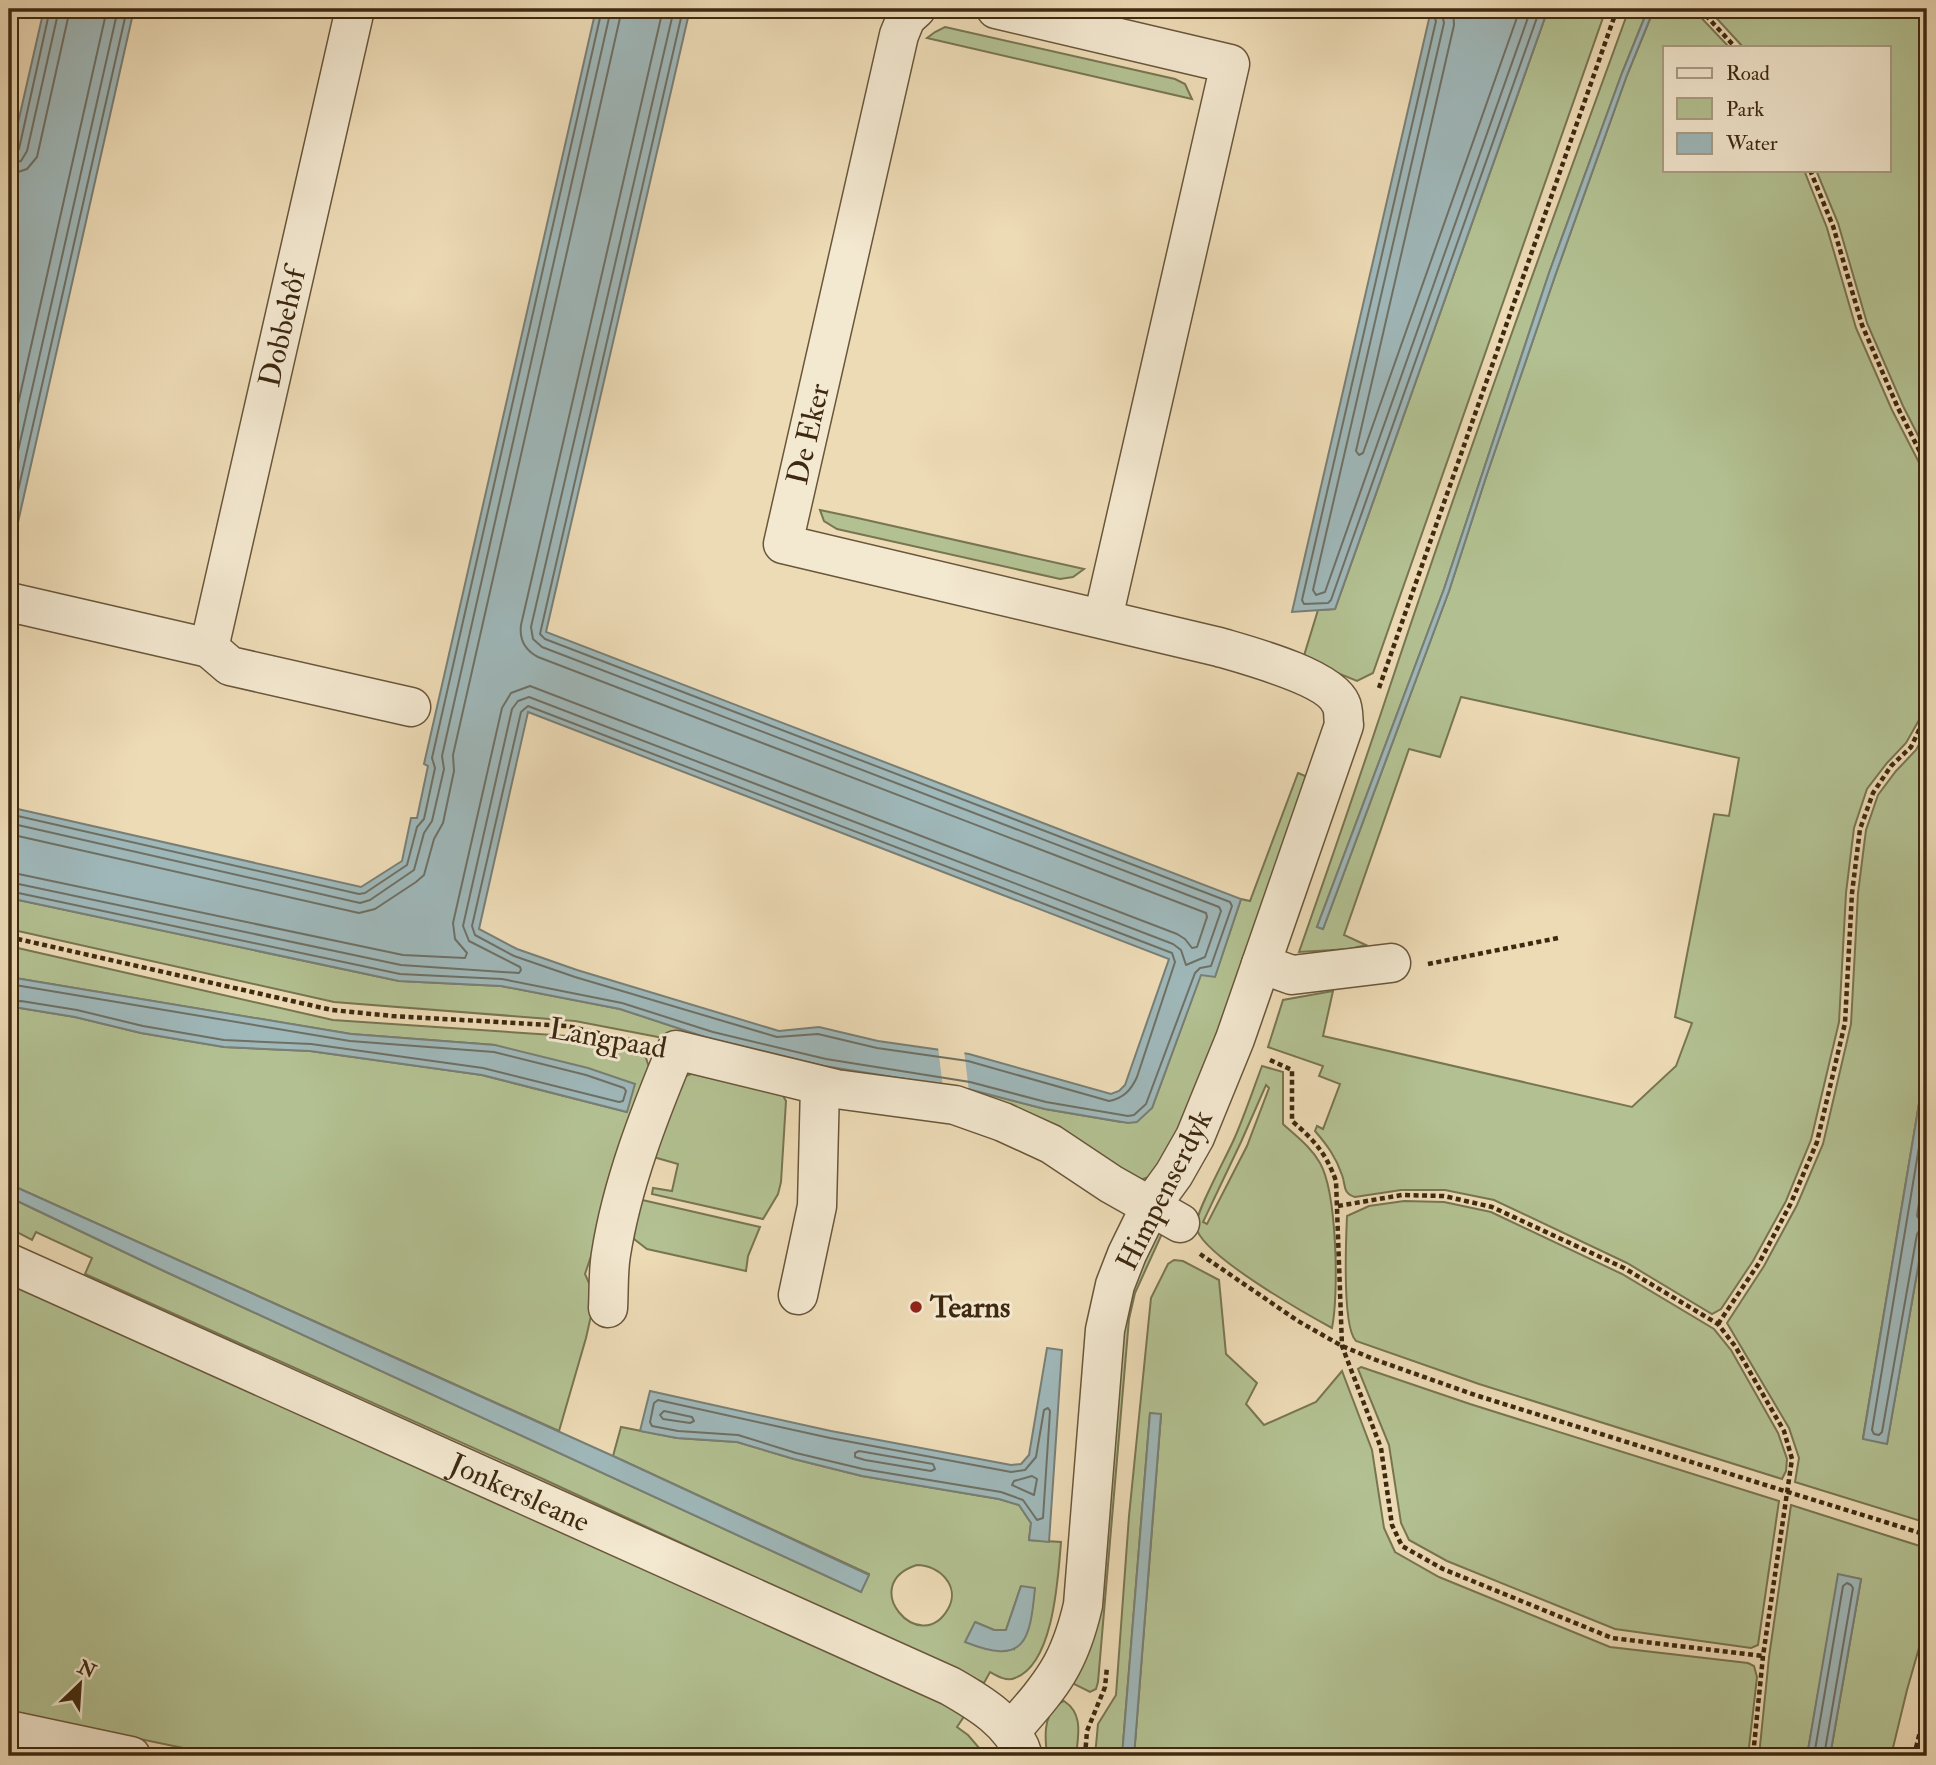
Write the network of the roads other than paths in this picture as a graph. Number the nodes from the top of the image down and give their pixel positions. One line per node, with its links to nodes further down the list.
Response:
1 (355, 9): 6 (street, Dobbehôf)
2 (916, 9): 5 (street, De Eker)
3 (996, 9): 5 (street)
4 (9, 602): 6 (street)
5 (1103, 618): 7 (street, De Eker)
6 (209, 648): 8 (street)
7 (1358, 700): 10 (street, Himpenserdyk)
8 (411, 707)
9 (1391, 963): 10 (street)
10 (1261, 964): 12 (street, Himpenserdyk)
11 (820, 1086): 12 (street, Langpaad); 14 (street); 15 (street, Langpaad)
12 (1176, 1227): 17 (street, Himpenserdyk)
13 (13, 1262): 17 (street, Jonkersleane)
14 (797, 1295)
15 (608, 1308)
16 (9, 1730): 18 (street)
17 (1017, 1744)
18 (131, 1756)

